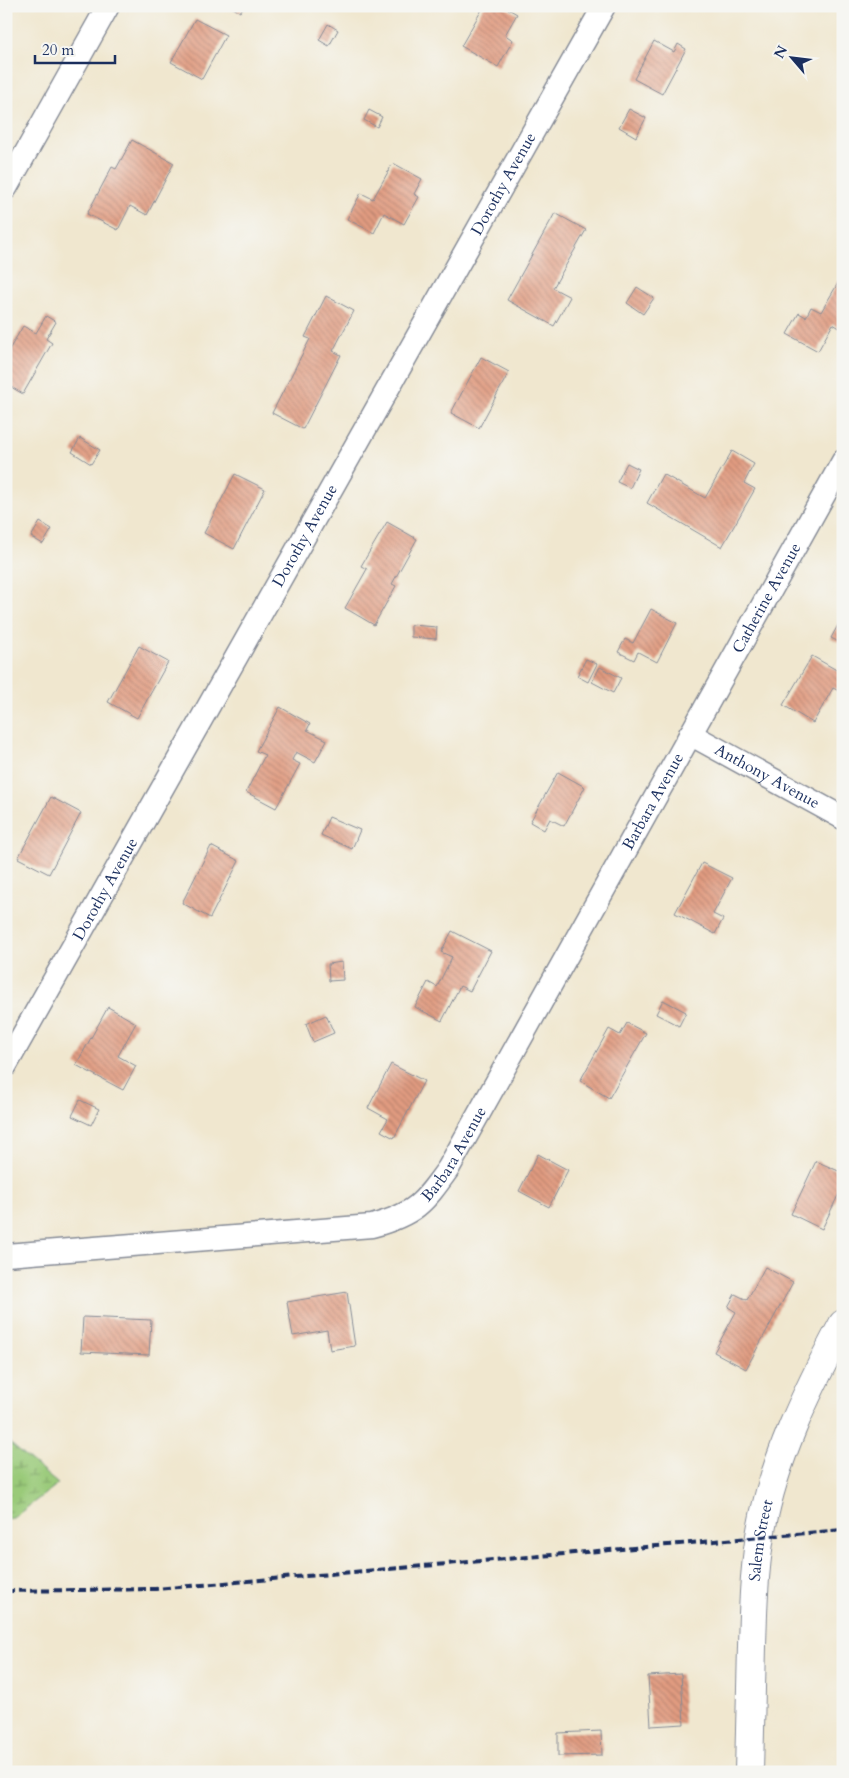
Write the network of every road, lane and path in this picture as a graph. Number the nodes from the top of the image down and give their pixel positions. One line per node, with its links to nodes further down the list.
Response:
1 (108, 6): 3 (street)
2 (604, 6): 7 (street, Dorothy Avenue)
3 (6, 188)
4 (843, 461): 5 (street, Catherine Avenue)
5 (690, 734): 6 (street, Anthony Avenue); 8 (street, Barbara Avenue)
6 (843, 818)
7 (6, 1066)
8 (6, 1255)
9 (843, 1324): 10 (street, Salem Street)
10 (748, 1772)

